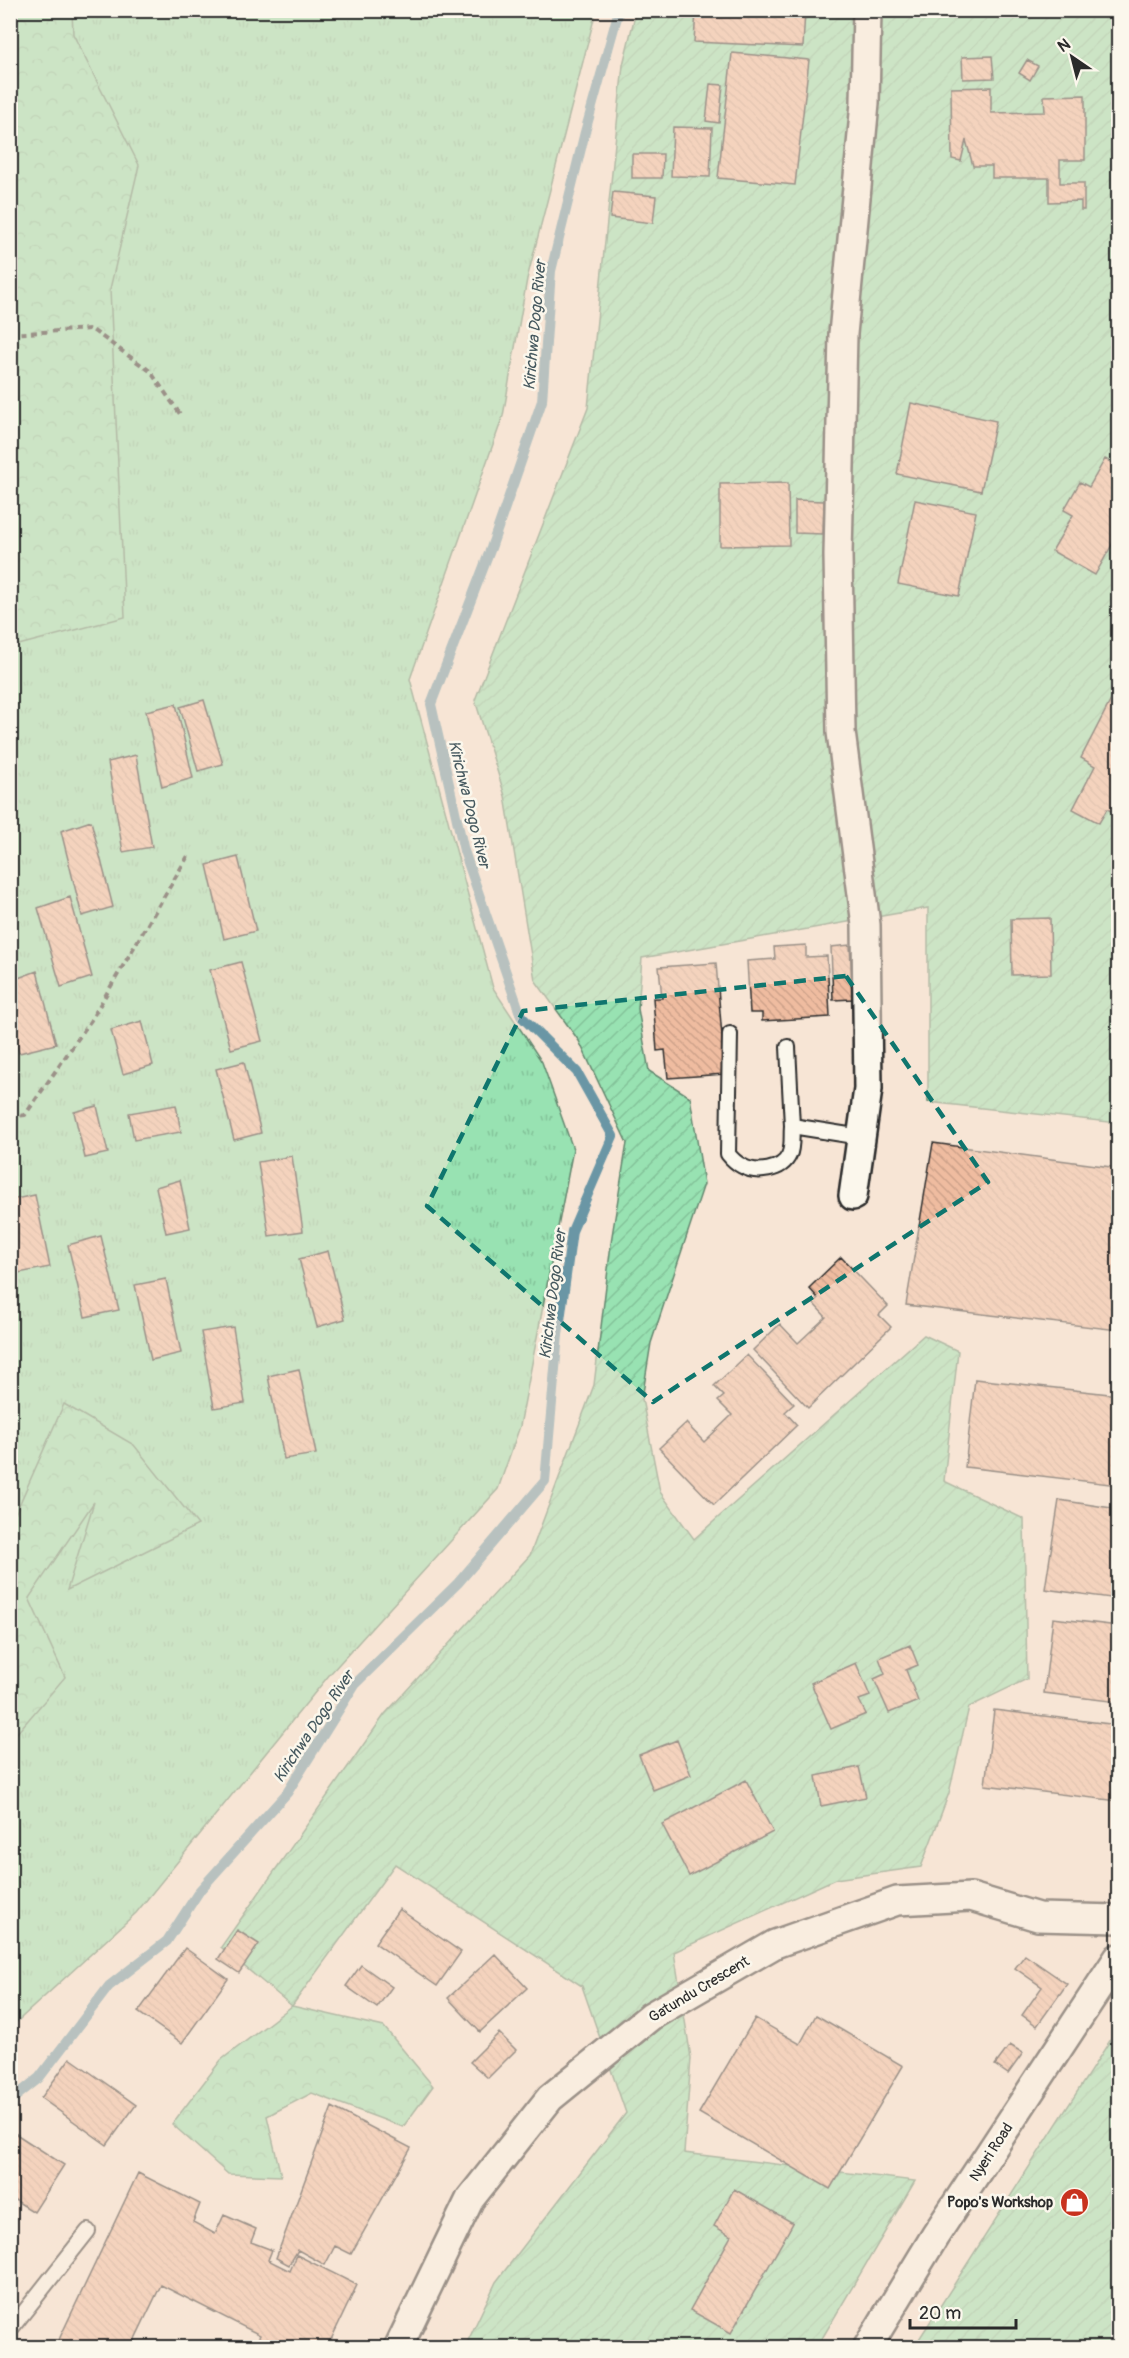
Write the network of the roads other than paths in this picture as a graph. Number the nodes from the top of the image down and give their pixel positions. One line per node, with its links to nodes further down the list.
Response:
1 (867, 10): 5 (street)
2 (730, 1034): 4 (lane)
3 (788, 1047): 4 (lane)
4 (792, 1126): 5 (lane)
5 (861, 1137): 6 (street)
6 (853, 1196)
7 (1119, 1919): 11 (street, Gatundu Crescent)
8 (1119, 1958): 12 (street, Nyeri Road)
9 (88, 2231): 10 (lane)
10 (10, 2330)
11 (398, 2348)
12 (867, 2348)

